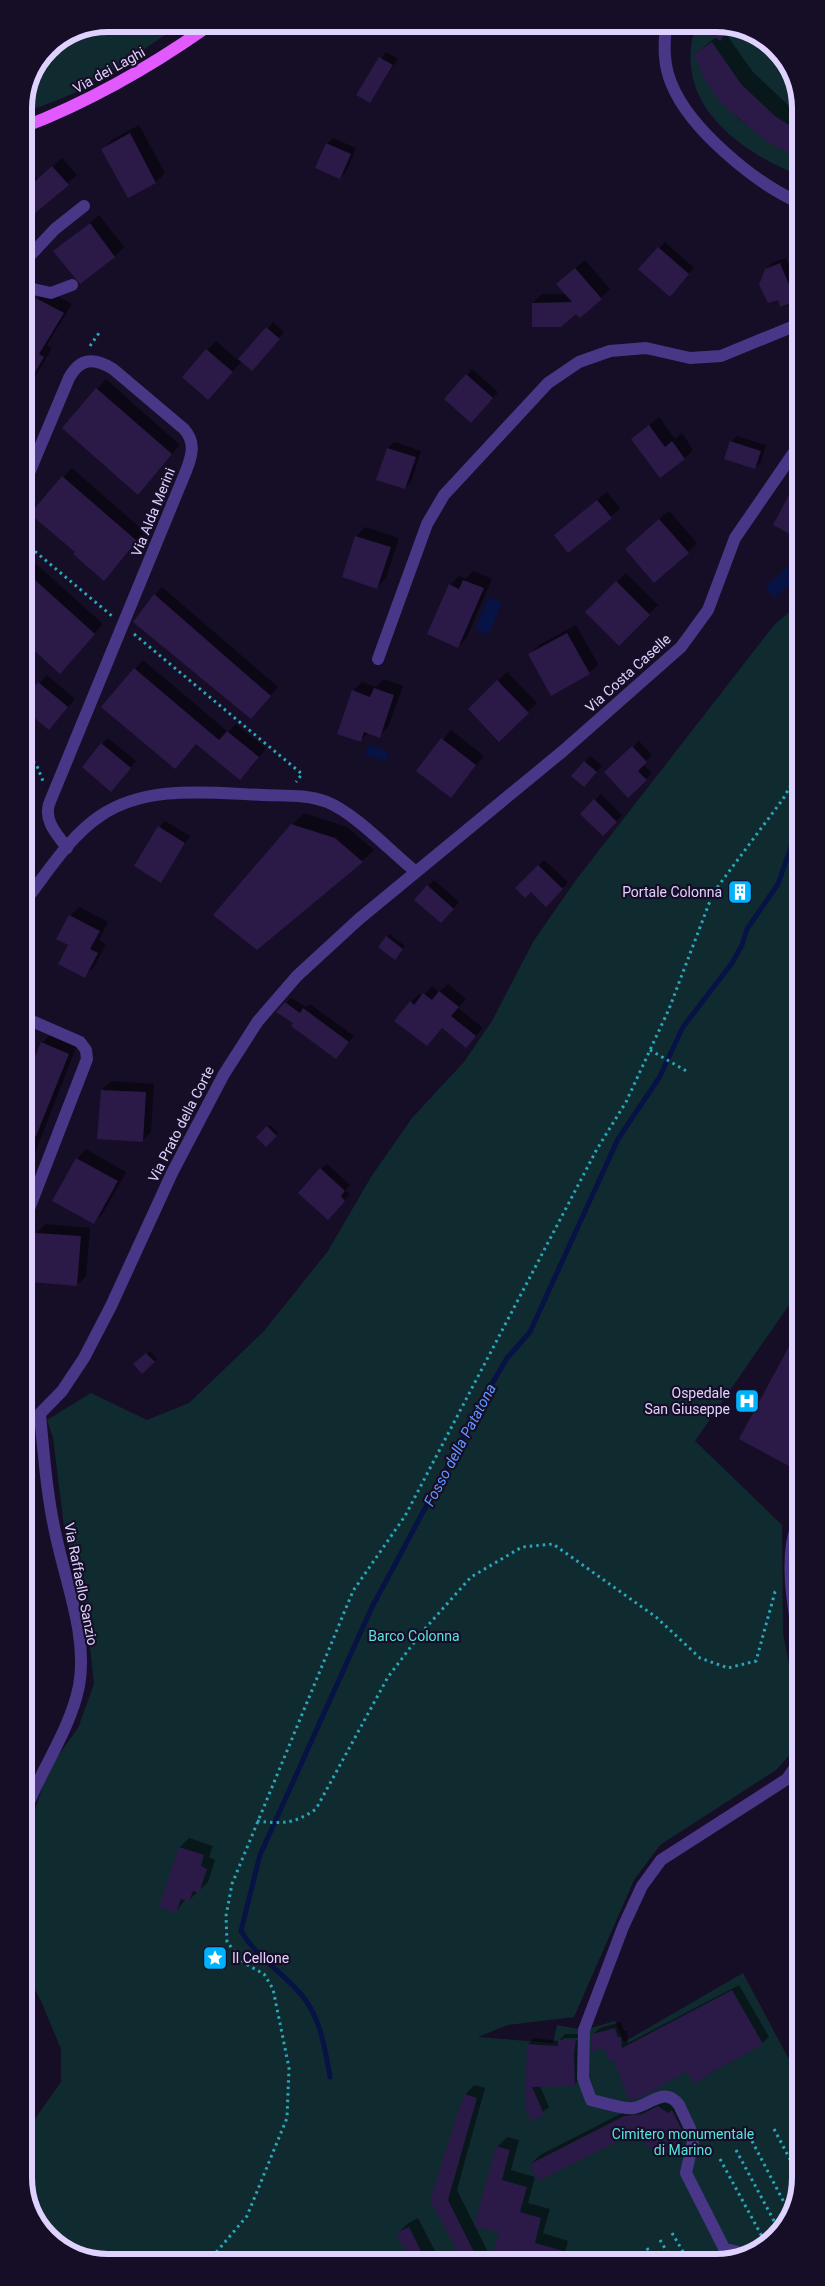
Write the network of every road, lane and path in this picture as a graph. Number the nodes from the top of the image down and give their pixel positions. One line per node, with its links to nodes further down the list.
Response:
1 (198, 33): 3 (main road, Via dei Laghi)
2 (665, 33): 4 (street)
3 (33, 123)
4 (792, 199)
5 (84, 206): 6 (street)
6 (33, 252)
7 (72, 285): 8 (street)
8 (33, 289)
9 (792, 327): 14 (street)
10 (792, 455): 20 (street, Via Costa Caselle)
11 (33, 464): 13 (street, Via Alda Merini)
12 (33, 550): 13 (path)
13 (122, 624): 17 (path); 18 (street, Via Alda Merini)
14 (378, 659)
15 (33, 760): 18 (path)
16 (792, 783): 23 (path)
17 (284, 796): 19 (street); 20 (street)
18 (49, 804): 19 (street, Via Alda Merini)
19 (67, 848): 21 (street)
20 (416, 872): 26 (street, Via Prato della Corte)
21 (33, 891)
22 (33, 1021): 25 (street)
23 (650, 1050): 24 (path); 33 (path)
24 (688, 1072)
25 (33, 1198)
26 (40, 1415): 27 (street, Via Prato della Corte); 32 (street, Via Raffaello Sanzio)
27 (33, 1422)
28 (792, 1540): 29 (street)
29 (792, 1579): 30 (street); 33 (path)
30 (792, 1598)
31 (792, 1772): 46 (street)
32 (33, 1794)
33 (257, 1821): 45 (path)
34 (774, 2129): 38 (path)
35 (752, 2141): 39 (path)
36 (736, 2150): 40 (path)
37 (720, 2159): 42 (path)
38 (792, 2163)
39 (786, 2207)
40 (776, 2225)
41 (672, 2233): 49 (path)
42 (763, 2238)
43 (660, 2240): 48 (path)
44 (647, 2248): 47 (path)
45 (215, 2253)
46 (723, 2253)
47 (650, 2254)
48 (668, 2254)
49 (684, 2254)

